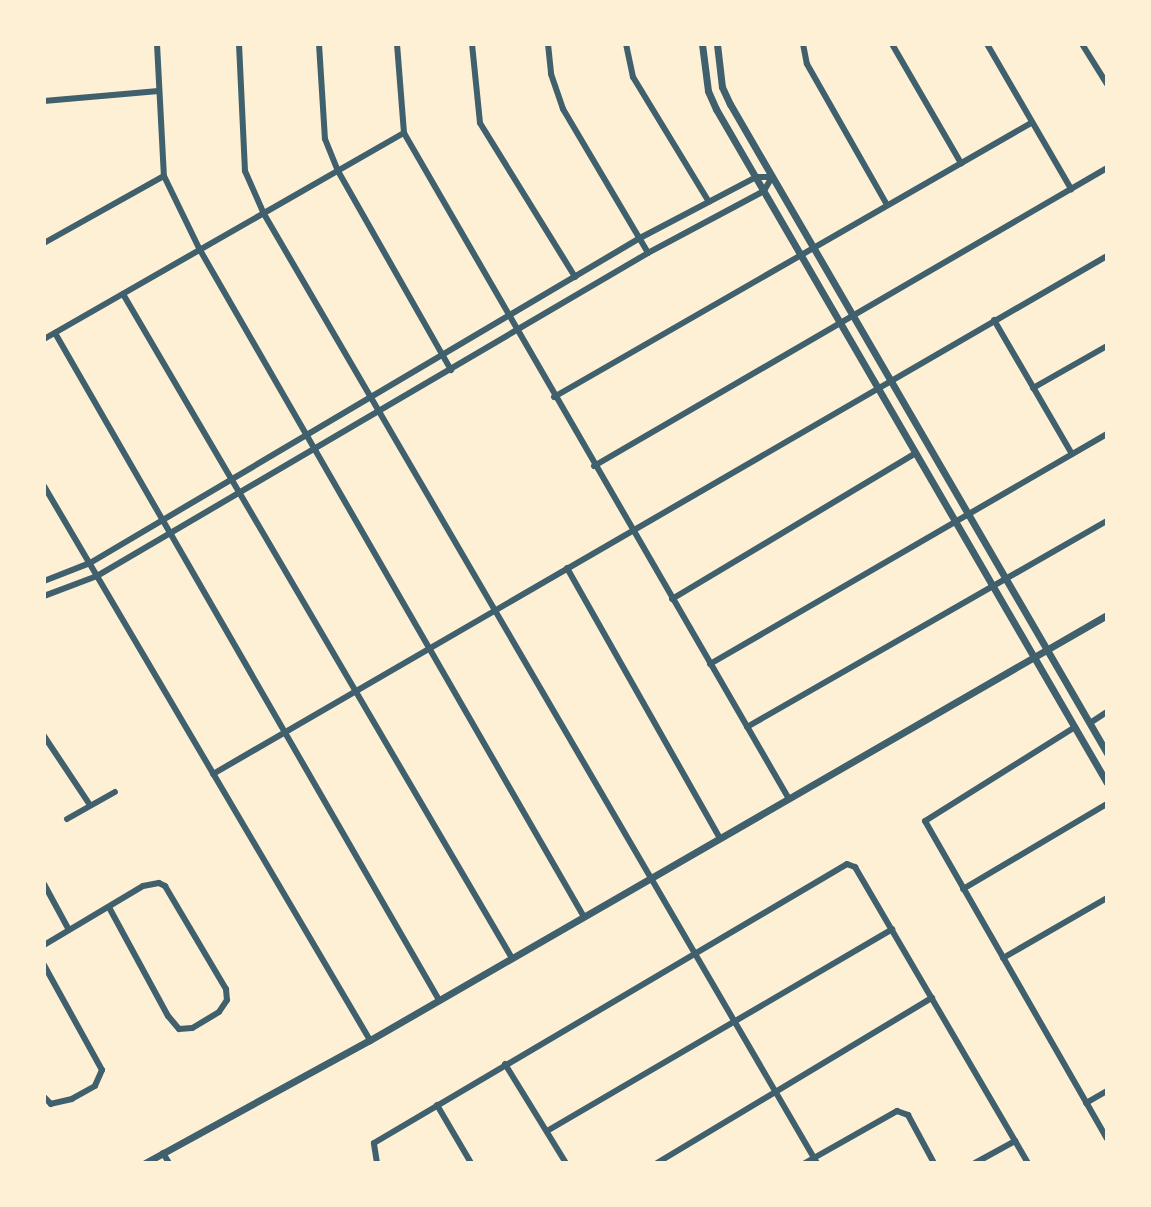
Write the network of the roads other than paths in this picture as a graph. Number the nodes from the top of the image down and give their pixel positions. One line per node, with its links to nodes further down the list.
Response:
1 (157, 44): 15 (street)
2 (239, 44): 29 (street)
3 (319, 44): 21 (street)
4 (397, 44): 18 (street)
5 (472, 44): 37 (street)
6 (548, 44): 30 (street)
7 (626, 44): 27 (street)
8 (702, 44): 23 (street)
9 (717, 44): 24 (street)
10 (803, 44): 28 (street)
11 (892, 44): 19 (street)
12 (987, 44): 17 (street)
13 (1082, 44): 14 (street)
14 (1107, 84)
15 (159, 91): 16 (street); 22 (street)
16 (44, 101)
17 (1031, 123): 19 (street); 25 (street)
18 (404, 133): 21 (street); 40 (street)
19 (961, 163): 28 (street)
20 (1107, 168): 25 (street)
21 (338, 171): 29 (street); 47 (street)
22 (164, 176): 31 (street); 33 (street)
23 (757, 177): 24 (street); 26 (street); 27 (street)
24 (772, 177): 26 (street); 32 (street)
25 (1071, 190): 39 (street)
26 (764, 191): 34 (street); 35 (street)
27 (709, 202): 30 (street)
28 (887, 205): 32 (street)
29 (264, 214): 33 (street); 52 (street)
30 (640, 239): 34 (street); 37 (street)
31 (44, 243)
32 (813, 248): 35 (street); 39 (street)
33 (200, 250): 38 (street); 56 (street)
34 (648, 253): 43 (street)
35 (801, 255): 42 (street); 53 (street)
36 (1107, 256): 41 (street)
37 (575, 277): 40 (street)
38 (123, 294): 44 (street); 61 (street)
39 (853, 316): 42 (street); 49 (street)
40 (509, 317): 43 (street); 47 (street)
41 (994, 320): 49 (street); 51 (street)
42 (840, 323): 50 (street); 60 (street)
43 (517, 332): 48 (street); 53 (street)
44 (55, 333): 45 (street); 65 (street)
45 (44, 339)
46 (1107, 346): 51 (street)
47 (444, 356): 48 (street); 52 (street)
48 (451, 370): 54 (street)
49 (890, 379): 50 (street); 64 (street)
50 (877, 387): 58 (street); 68 (street)
51 (1033, 388): 59 (street)
52 (373, 397): 54 (street); 56 (street)
53 (554, 397): 60 (street)
54 (381, 410): 57 (street); 78 (street)
55 (1107, 434): 59 (street)
56 (304, 437): 57 (street); 61 (street)
57 (311, 450): 63 (street); 80 (street)
58 (916, 453): 67 (street); 77 (street)
59 (1072, 454): 64 (street)
60 (594, 466): 68 (street)
61 (231, 481): 63 (street); 65 (street)
62 (44, 486): 70 (street)
63 (237, 492): 69 (street); 84 (street)
64 (969, 514): 67 (street); 73 (street)
65 (161, 519): 69 (street); 70 (street)
66 (1107, 520): 73 (street)
67 (956, 522): 75 (street); 83 (street)
68 (631, 530): 71 (street); 77 (street)
69 (169, 532): 72 (street); 89 (street)
70 (90, 564): 72 (street); 74 (street)
71 (567, 568): 78 (street); 100 (street)
72 (97, 576): 76 (street); 93 (street)
73 (1007, 579): 75 (street); 81 (street)
74 (44, 581)
75 (994, 586): 82 (street); 87 (street)
76 (44, 596)
77 (672, 599): 83 (street)
78 (498, 608): 80 (street); 101 (street)
79 (1107, 615): 81 (street)
80 (428, 649): 84 (street); 106 (street)
81 (1049, 650): 82 (street); 86 (street)
82 (1035, 658): 88 (street); 96 (street)
83 (710, 664): 87 (street)
84 (356, 691): 89 (street); 111 (street)
85 (1107, 712): 86 (street)
86 (1090, 723): 92 (street)
87 (747, 727): 96 (street)
88 (1075, 727): 94 (street); 103 (street)
89 (285, 732): 93 (street); 115 (street)
90 (44, 736): 91 (street)
91 (47, 745): 98 (street)
92 (1107, 753)
93 (213, 774): 117 (street)
94 (1107, 783)
95 (114, 792): 98 (street)
96 (789, 799): 100 (street)
97 (1107, 804): 103 (street)
98 (90, 805): 99 (street)
99 (67, 819)
100 (720, 838): 101 (street)
101 (650, 878): 106 (street); 110 (street)
102 (44, 884): 108 (street)
103 (963, 889): 112 (street)
104 (1107, 898): 112 (street)
105 (110, 908): 105 (street); 108 (street)
106 (584, 916): 111 (street)
107 (892, 929): 110 (street); 114 (street); 116 (street)
108 (69, 930): 109 (street)
109 (44, 945)
110 (693, 952): 116 (street); 118 (street)
111 (512, 958): 115 (street)
112 (1003, 958): 122 (street)
113 (44, 965): 121 (street)
114 (932, 998): 120 (street); 126 (street)
115 (439, 1000): 117 (street)
116 (735, 1021): 120 (street); 124 (street)
117 (370, 1040): 127 (street)
118 (505, 1064): 123 (street); 124 (street)
119 (1107, 1091): 122 (street)
120 (776, 1094): 128 (street); 134 (street)
121 (44, 1097)
122 (1086, 1103): 125 (street)
123 (437, 1105): 131 (street); 132 (street)
124 (547, 1131): 133 (street)
125 (1107, 1139)
126 (1015, 1141): 137 (street); 138 (street)
127 (163, 1153): 129 (street); 130 (street)
128 (816, 1161): 135 (street); 136 (street)
129 (145, 1163)
130 (169, 1163)
131 (377, 1163)
132 (471, 1163)
133 (566, 1163)
134 (657, 1163)
135 (805, 1163)
136 (934, 1163)
137 (975, 1163)
138 (1028, 1163)

